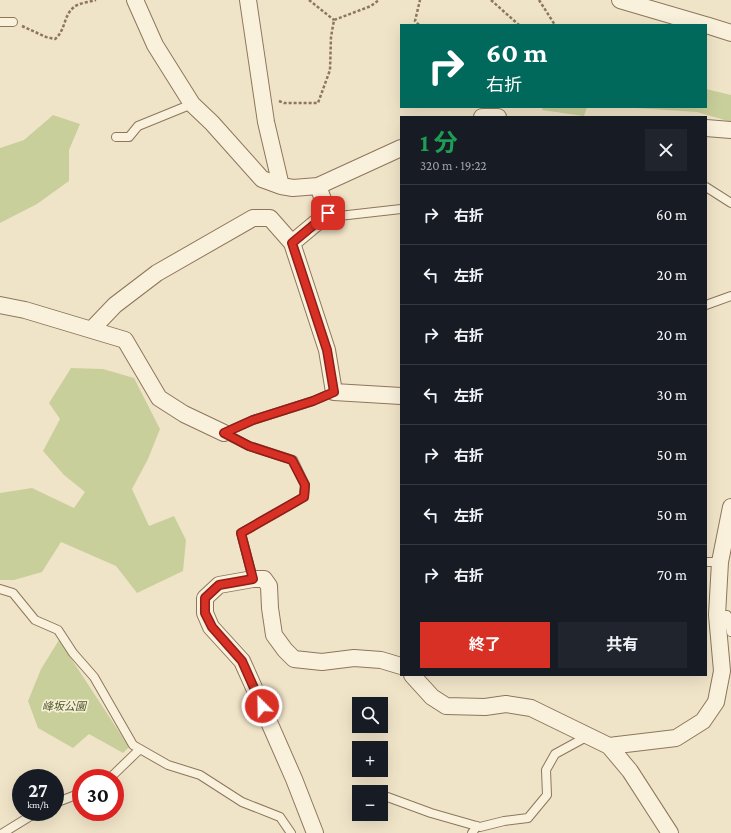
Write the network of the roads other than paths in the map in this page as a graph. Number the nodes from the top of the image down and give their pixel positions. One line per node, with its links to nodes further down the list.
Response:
1 (135, 0): 9 (street)
2 (248, 0): 14 (street)
3 (620, 0): 6 (street)
4 (0, 22): 5 (lane)
5 (13, 22)
6 (703, 24)
7 (707, 25): 8 (street)
8 (731, 32)
9 (192, 104): 12 (lane); 14 (street)
10 (707, 128): 11 (street)
11 (731, 130)
12 (116, 137)
13 (400, 148): 15 (street)
14 (281, 186): 15 (street)
15 (318, 186): 19 (street)
16 (707, 188): 17 (lane)
17 (731, 203)
18 (400, 209): 19 (lane)
19 (328, 213): 20 (street)
20 (292, 243): 24 (street); 25 (street)
21 (731, 296): 23 (lane)
22 (0, 305): 24 (street)
23 (707, 305)
24 (92, 329): 27 (street)
25 (334, 392): 26 (street); 27 (lane)
26 (400, 396)
27 (224, 433): 30 (lane)
28 (731, 507): 29 (street)
29 (713, 562): 32 (street)
30 (253, 579): 34 (street); 45 (street)
31 (0, 589): 38 (lane)
32 (717, 615): 33 (lane); 37 (street)
33 (731, 632)
34 (400, 666)
35 (413, 676): 36 (street)
36 (589, 736): 37 (street); 42 (lane)
37 (609, 746): 46 (street)
38 (140, 749): 39 (lane); 44 (lane)
39 (119, 769)
40 (388, 797): 42 (lane)
41 (22, 821): 43 (lane)
42 (475, 830)
43 (3, 833)
44 (291, 833)
45 (315, 833)
46 (670, 833)

